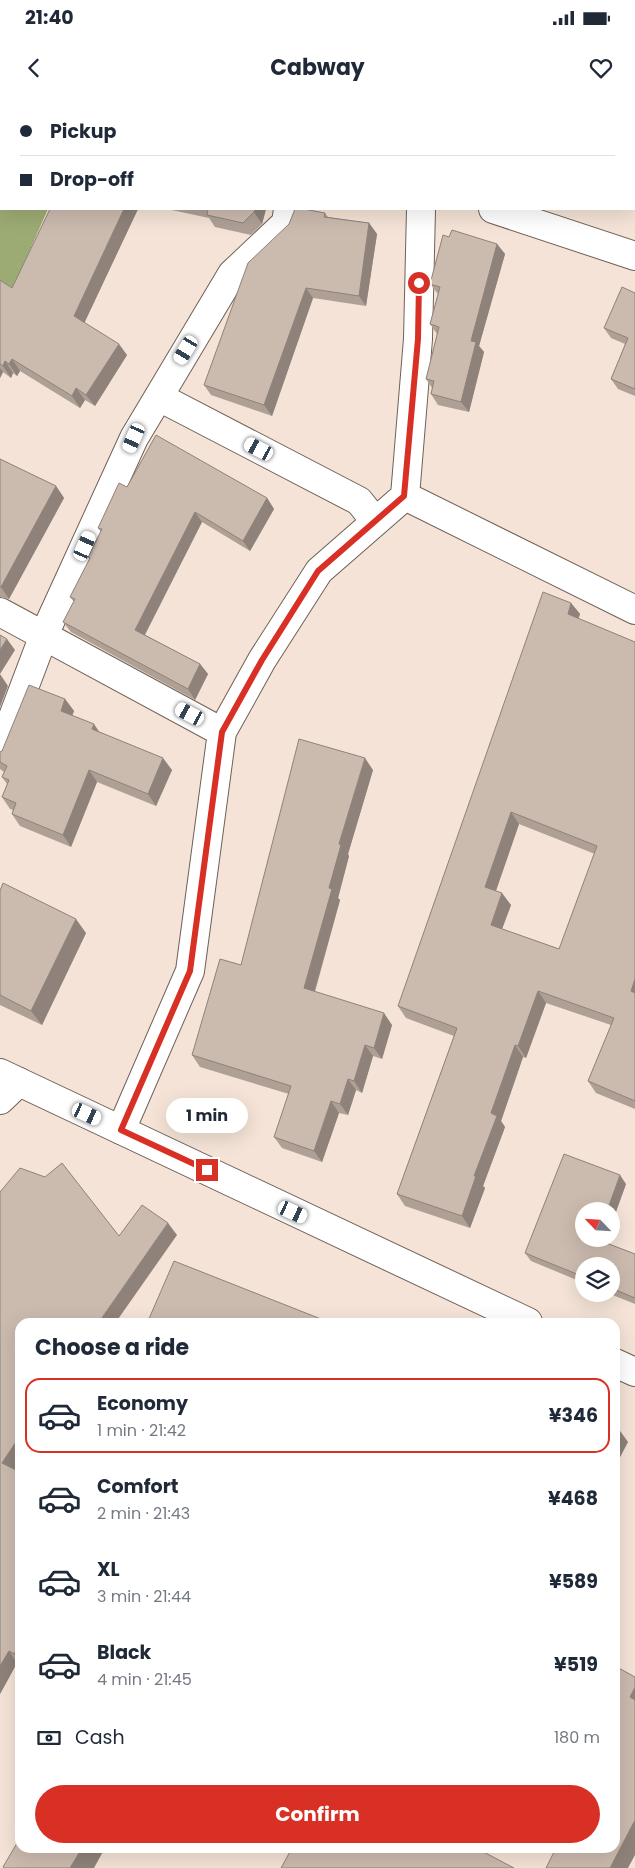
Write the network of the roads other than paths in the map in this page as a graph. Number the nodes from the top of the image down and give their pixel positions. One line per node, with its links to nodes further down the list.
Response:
1 (288, 210): 5 (street)
2 (421, 210): 6 (street)
3 (496, 210): 4 (street)
4 (635, 256)
5 (159, 396): 7 (street); 10 (street)
6 (404, 496): 7 (street); 8 (street)
7 (375, 522): 11 (street)
8 (635, 610)
9 (0, 612): 10 (street)
10 (44, 636): 11 (street); 12 (street)
11 (222, 732): 14 (street)
12 (0, 751)
13 (5, 1083): 14 (street)
14 (121, 1130): 15 (street)
15 (520, 1318)
16 (620, 1365): 17 (street)
17 (635, 1372)

